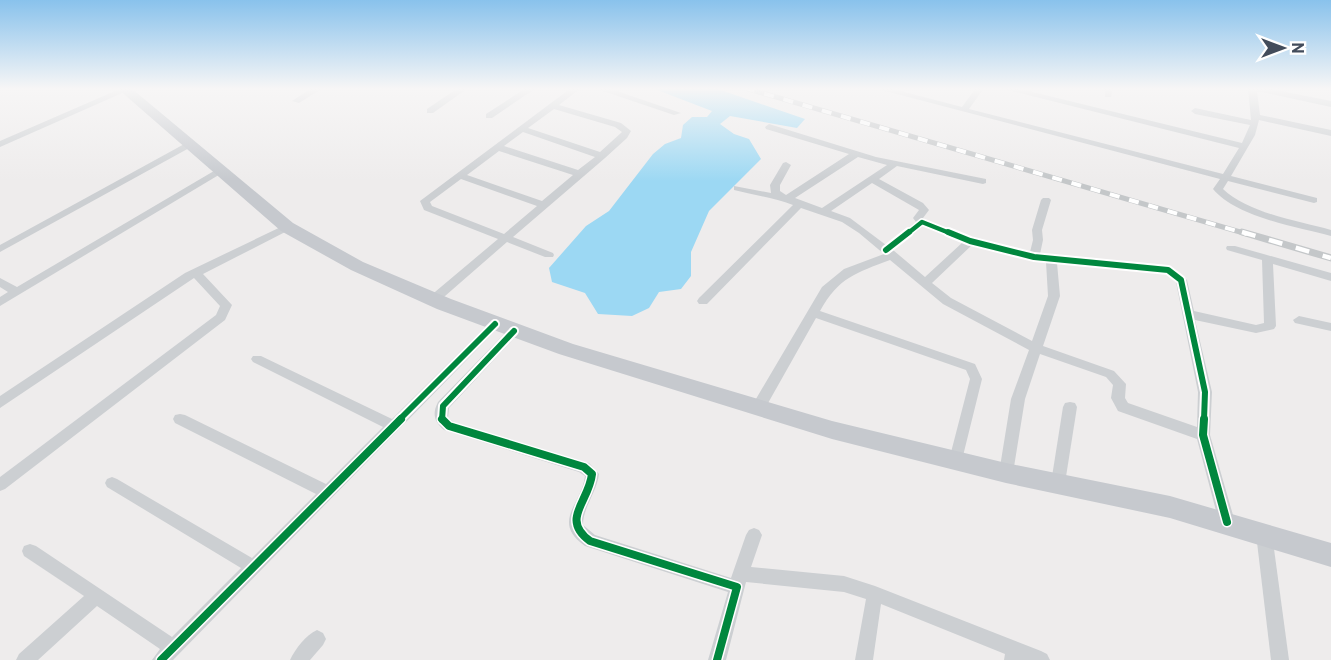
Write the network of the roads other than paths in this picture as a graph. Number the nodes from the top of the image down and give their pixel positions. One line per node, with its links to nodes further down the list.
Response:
1 (57, 119): 12 (street)
2 (158, 119): 13 (main road)
3 (536, 119): 10 (street)
4 (594, 119): 17 (street)
5 (998, 119): 23 (street)
6 (1131, 119): 14 (street)
7 (1247, 119): 8 (street)
8 (1255, 120): 11 (street); 14 (street)
9 (769, 127): 16 (street)
10 (522, 129): 15 (street); 17 (street)
11 (1331, 133)
12 (0, 144)
13 (188, 145): 20 (main road); 39 (street)
14 (1243, 146): 23 (street)
15 (497, 147): 21 (street); 22 (street)
16 (856, 154): 18 (street); 27 (street)
17 (602, 156): 21 (street)
18 (896, 164): 24 (street); 25 (street)
19 (786, 165): 27 (street)
20 (219, 171): 34 (main road); 49 (street)
21 (580, 174): 31 (street)
22 (459, 175): 31 (street); 36 (street)
23 (1226, 177): 29 (street); 35 (street)
24 (872, 179): 32 (street); 33 (street)
25 (983, 181)
26 (737, 188): 27 (street)
27 (782, 197): 30 (street)
28 (1046, 200): 42 (street)
29 (1314, 200)
30 (800, 203): 32 (street); 51 (street)
31 (544, 205): 36 (street)
32 (824, 211): 40 (street)
33 (922, 222): 37 (street); 40 (street)
34 (287, 227): 45 (street); 50 (main road)
35 (1331, 233)
36 (504, 238): 41 (street); 50 (street)
37 (970, 241): 42 (street); 48 (street)
38 (1231, 248): 43 (street)
39 (0, 249)
40 (889, 253): 48 (street); 53 (street)
41 (549, 255)
42 (1034, 257): 44 (street)
43 (1267, 259): 46 (street); 54 (street)
44 (1052, 260): 54 (street); 59 (street)
45 (196, 273): 61 (street); 71 (street)
46 (1331, 277)
47 (0, 282): 49 (street)
48 (925, 282): 59 (street)
49 (17, 292): 52 (street)
50 (433, 300): 56 (main road)
51 (703, 301)
52 (0, 302)
53 (813, 313): 63 (street); 67 (street)
54 (1187, 314): 66 (street)
55 (1299, 320): 57 (street)
56 (495, 324): 58 (main road); 65 (street)
57 (1331, 327)
58 (514, 331): 63 (main road); 79 (street)
59 (1035, 348): 66 (street); 68 (street)
60 (257, 359): 65 (street)
61 (0, 403)
62 (1070, 407): 70 (street)
63 (758, 408): 67 (main road)
64 (180, 419): 72 (street)
65 (393, 426): 72 (street)
66 (1203, 435): 73 (street)
67 (956, 460): 68 (main road)
68 (1005, 473): 70 (main road)
69 (112, 483): 78 (street)
70 (1058, 483): 73 (main road)
71 (0, 484)
72 (327, 492): 78 (street)
73 (1227, 522): 74 (main road)
74 (1264, 534): 77 (main road); 91 (street)
75 (754, 535): 79 (street)
76 (30, 551): 81 (street)
77 (1331, 555)
78 (253, 567): 83 (street)
79 (739, 580): 80 (street); 88 (street)
80 (875, 594): 84 (street); 89 (street)
81 (96, 596): 83 (street); 85 (street)
82 (317, 639): 87 (street)
83 (173, 647): 86 (street)
84 (1014, 655): 90 (street)
85 (25, 660)
86 (161, 660)
87 (299, 660)
88 (717, 660)
89 (864, 660)
90 (1041, 660)
91 (1280, 660)

